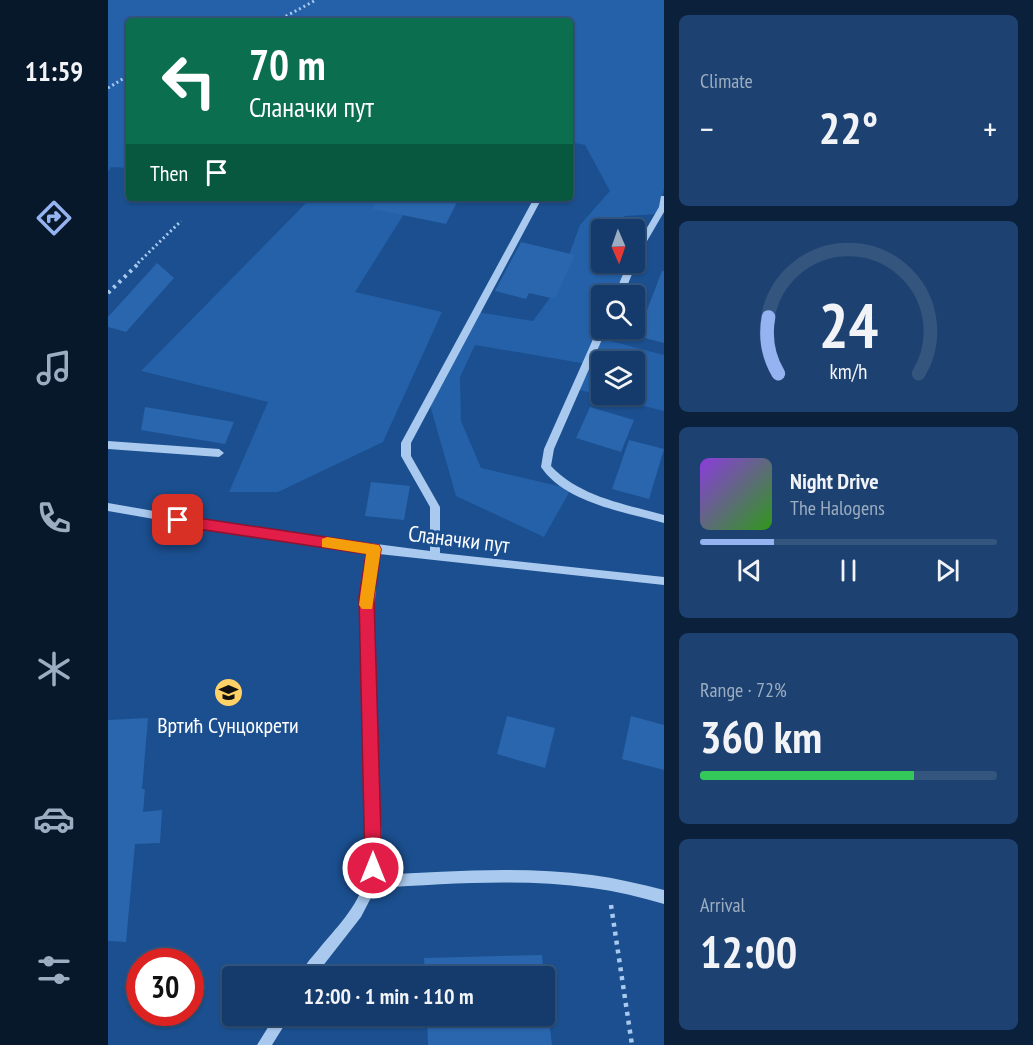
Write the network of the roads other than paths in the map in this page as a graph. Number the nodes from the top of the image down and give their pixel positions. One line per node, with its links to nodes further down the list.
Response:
1 (664, 198): 3 (street)
2 (536, 201): 10 (street)
3 (645, 240)
4 (598, 339): 8 (street)
5 (108, 445): 6 (street)
6 (219, 453)
7 (108, 507): 9 (street, Сланачки пут)
8 (664, 519)
9 (374, 549): 10 (street, Сланачки пут); 12 (street)
10 (435, 555): 11 (street, Сланачки пут)
11 (664, 581)
12 (371, 882): 13 (street); 14 (street)
13 (664, 897)
14 (315, 966)
15 (276, 1026): 16 (street)
16 (264, 1045)

